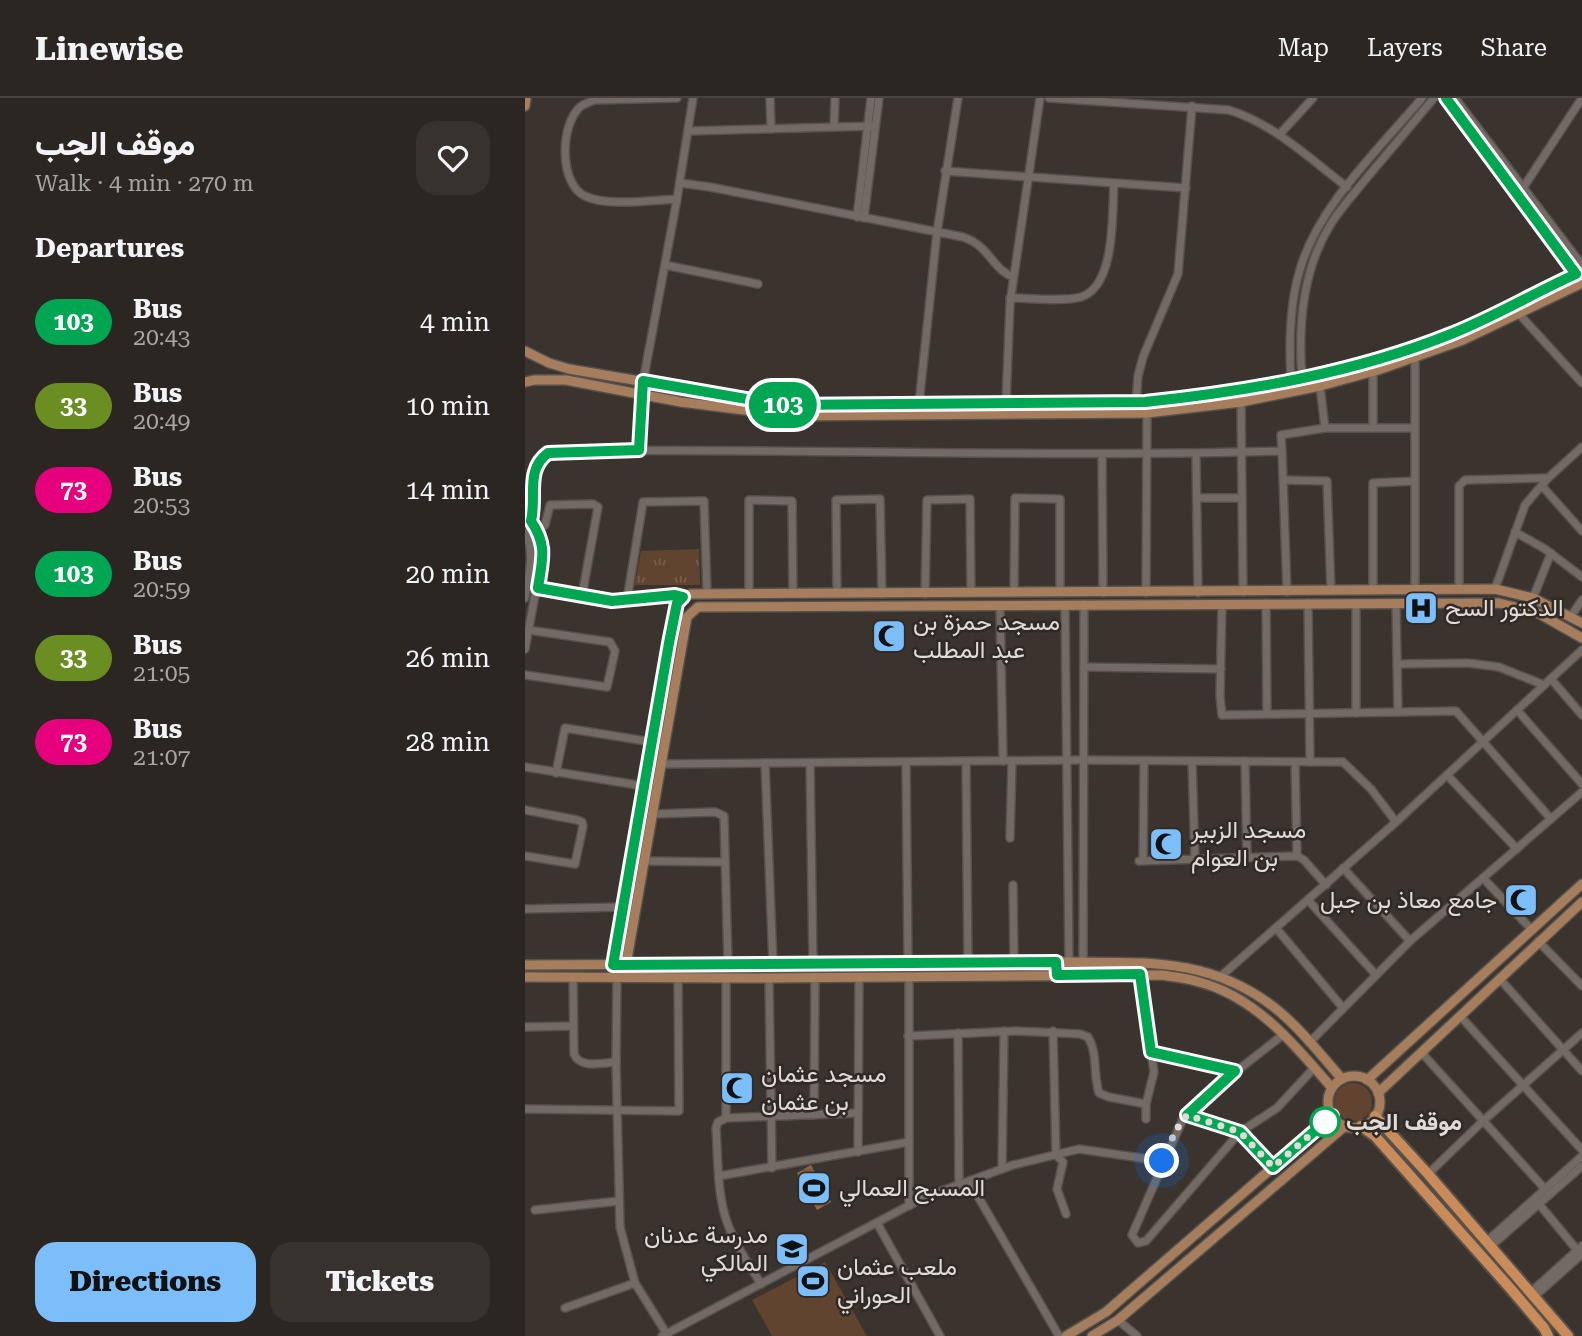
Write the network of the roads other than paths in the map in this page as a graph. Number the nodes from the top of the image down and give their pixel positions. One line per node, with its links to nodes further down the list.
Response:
1 (526, 98): 17 (main road)
2 (677, 98): 31 (street)
3 (693, 98): 22 (street)
4 (770, 98): 21 (street)
5 (835, 98): 20 (street)
6 (871, 98): 19 (street)
7 (879, 98): 19 (street)
8 (958, 98): 24 (street)
9 (1040, 98): 25 (street)
10 (1049, 98): 18 (street)
11 (1313, 98): 23 (street)
12 (1422, 98): 28 (street)
13 (1434, 98): 45 (street)
14 (1446, 98): 36 (street)
15 (1455, 98): 30 (street)
16 (1582, 98): 30 (street)
17 (525, 106)
18 (1192, 106): 23 (street); 29 (street)
19 (872, 126): 20 (street); 32 (street)
20 (834, 127): 21 (street)
21 (771, 129): 22 (street)
22 (688, 131): 26 (street)
23 (1279, 135): 28 (street)
24 (945, 171): 25 (street); 33 (street)
25 (1027, 178): 27 (street); 37 (street)
26 (680, 183): 31 (street); 32 (street)
27 (1114, 183): 29 (street); 40 (street)
28 (1347, 187): 46 (street)
29 (1186, 188): 54 (street)
30 (1523, 188): 35 (street)
31 (677, 200): 34 (street)
32 (861, 218): 33 (street)
33 (937, 232): 37 (street); 55 (street)
34 (665, 265): 39 (street); 47 (street)
35 (1582, 265)
36 (1579, 272): 45 (main road)
37 (1013, 277): 40 (street)
38 (1582, 282): 41 (main road)
39 (758, 284)
40 (1010, 298): 53 (street)
41 (1519, 314): 43 (main road); 49 (street)
42 (525, 351): 47 (main road)
43 (1415, 358): 44 (main road); 59 (street)
44 (1373, 371): 50 (main road); 58 (street)
45 (1302, 377): 46 (main road)
46 (1291, 380): 54 (main road)
47 (643, 381): 51 (street); 55 (main road)
48 (525, 382): 51 (main road)
49 (1582, 383)
50 (1319, 386): 52 (main road); 57 (street)
51 (641, 393): 56 (main road); 61 (street)
52 (1241, 402): 56 (main road); 63 (street)
53 (1006, 403): 54 (main road); 55 (main road)
54 (1136, 403)
55 (919, 404)
56 (1147, 413): 66 (street)
57 (1325, 428): 58 (street); 62 (street)
58 (1373, 428): 59 (street)
59 (1415, 428): 69 (street)
60 (1582, 447): 67 (street)
61 (639, 450): 65 (street); 73 (street)
62 (1282, 451): 63 (street); 68 (street)
63 (1241, 452): 64 (street); 72 (street)
64 (1196, 454): 66 (street); 71 (street)
65 (1102, 455): 66 (street); 95 (street)
66 (1147, 455): 96 (street)
67 (1548, 478): 70 (street); 84 (street)
68 (1283, 480): 85 (street); 90 (street)
69 (1416, 481): 81 (street); 83 (street)
70 (1542, 486): 75 (street); 76 (street)
71 (1197, 498): 72 (street); 97 (street)
72 (1242, 498): 89 (street)
73 (528, 520): 74 (street)
74 (537, 529): 80 (street); 100 (street)
75 (1582, 531)
76 (1515, 532): 78 (street); 82 (street)
77 (525, 533): 102 (street)
78 (1551, 553): 79 (street); 103 (street)
79 (1582, 576)
80 (538, 588): 100 (street); 116 (street)
81 (1415, 589): 83 (main road); 84 (main road)
82 (1495, 589): 84 (main road); 103 (main road)
83 (1373, 590): 85 (main road)
84 (1459, 590)
85 (1331, 591): 90 (main road)
86 (749, 592): 91 (main road); 92 (main road); 92 (street)
87 (1014, 592): 88 (main road); 88 (street); 94 (main road)
88 (1060, 592): 95 (main road)
89 (1243, 592): 90 (main road); 97 (main road)
90 (1287, 592)
91 (707, 593): 101 (main road); 104 (street)
92 (793, 593): 93 (main road)
93 (837, 593): 98 (main road); 98 (street)
94 (971, 593): 99 (main road); 99 (street)
95 (1103, 593): 96 (main road)
96 (1146, 593): 97 (main road)
97 (1198, 593)
98 (882, 594): 99 (main road)
99 (925, 594)
100 (582, 596): 104 (street)
101 (683, 597): 104 (street); 132 (main road)
102 (525, 598)
103 (1533, 598): 114 (main road)
104 (627, 600)
105 (1582, 600): 114 (street)
106 (1266, 603): 107 (main road); 111 (main road); 130 (street)
107 (1308, 603): 108 (main road); 127 (street)
108 (1356, 603): 109 (main road); 129 (street)
109 (1396, 603): 117 (main road); 120 (street)
110 (1084, 604): 111 (main road); 113 (main road); 121 (street)
111 (1222, 604): 122 (street)
112 (1000, 605): 113 (main road); 135 (street); 147 (main road)
113 (1065, 605): 137 (street)
114 (1571, 616): 115 (main road)
115 (1582, 623)
116 (528, 630): 118 (street); 123 (street)
117 (1582, 638)
118 (525, 649)
119 (1582, 650): 124 (street)
120 (1397, 664): 125 (street); 128 (street)
121 (1084, 667): 122 (street); 134 (street)
122 (1221, 669): 130 (street)
123 (525, 675)
124 (1551, 679): 125 (street); 131 (street)
125 (1544, 685): 126 (street)
126 (1517, 710): 133 (street); 151 (street)
127 (1311, 712): 129 (street); 130 (street); 144 (street)
128 (1398, 712): 129 (street); 133 (street)
129 (1356, 713)
130 (1267, 714)
131 (1582, 715)
132 (652, 742): 149 (street); 152 (main road)
133 (1483, 742): 150 (street); 156 (street)
134 (1083, 760): 137 (street); 138 (street); 182 (street)
135 (1003, 761): 136 (street); 142 (street)
136 (1012, 761): 137 (street); 158 (street)
137 (1067, 761): 181 (street)
138 (1144, 761): 139 (street); 163 (street)
139 (1192, 761): 140 (street); 163 (street)
140 (1245, 761): 143 (street); 162 (street)
141 (906, 762): 142 (street); 146 (street); 179 (street)
142 (966, 762): 184 (street)
143 (1295, 762): 144 (street); 161 (street)
144 (1310, 762): 157 (street)
145 (765, 763): 146 (street); 147 (street); 187 (street)
146 (810, 763): 183 (street)
147 (661, 764): 155 (main road)
148 (525, 767): 149 (street)
149 (555, 773): 152 (street)
150 (1447, 775): 157 (street); 159 (street)
151 (1582, 784)
152 (644, 786): 173 (main road)
153 (1582, 792): 156 (street)
154 (525, 810): 160 (street)
155 (653, 814): 164 (main road); 165 (street)
156 (1551, 819): 159 (street)
157 (1396, 822): 166 (street)
158 (1010, 838)
159 (1517, 849): 167 (street)
160 (525, 856)
161 (1297, 856): 162 (street); 170 (street)
162 (1247, 858): 163 (street)
163 (1195, 860)
164 (644, 861): 165 (street); 192 (main road)
165 (725, 862): 186 (street)
166 (1343, 868): 170 (street); 177 (street)
167 (1483, 878): 176 (street); 177 (street)
168 (1582, 884): 176 (main road)
169 (1013, 885): 185 (street)
170 (1326, 885): 171 (street)
171 (1308, 900): 175 (street); 197 (street)
172 (1582, 902): 178 (main road)
173 (624, 907): 174 (street); 191 (main road)
174 (525, 909)
175 (1276, 928): 207 (street); 213 (street)
176 (1532, 930): 232 (main road)
177 (1410, 941): 197 (street)
178 (1538, 942): 211 (main road); 212 (street)
179 (908, 962): 183 (main road); 184 (main road)
180 (1056, 962): 181 (main road); 185 (main road); 195 (main road)
181 (1069, 962): 182 (main road)
182 (1087, 962): 196 (main road); 207 (main road)
183 (813, 963): 188 (main road)
184 (968, 963): 185 (main road)
185 (1014, 963)
186 (728, 964): 187 (main road); 193 (main road)
187 (773, 964): 188 (main road)
188 (794, 964): 205 (main road)
189 (525, 965): 190 (main road)
190 (549, 965): 191 (main road); 201 (main road)
191 (613, 965): 192 (main road)
192 (627, 965): 193 (main road)
193 (644, 965): 204 (main road)
194 (1140, 974): 196 (main road); 221 (main road); 225 (street)
195 (1057, 975): 196 (main road); 199 (main road)
196 (1092, 975)
197 (1377, 975): 213 (street)
198 (859, 976): 199 (main road); 206 (main road); 239 (street)
199 (909, 976): 222 (street)
200 (525, 977): 201 (main road)
201 (550, 977): 202 (main road)
202 (573, 977): 203 (main road); 215 (street)
203 (617, 977): 204 (main road); 227 (street)
204 (645, 977): 208 (main road)
205 (796, 977): 206 (main road); 210 (main road)
206 (815, 977): 240 (street)
207 (1220, 977): 223 (main road)
208 (678, 978): 209 (main road); 238 (street)
209 (726, 978): 210 (main road); 245 (street)
210 (769, 978): 244 (street)
211 (1499, 978): 214 (main road); 224 (street)
212 (1582, 986)
213 (1343, 1008): 223 (street)
214 (1460, 1016): 226 (main road); 233 (street)
215 (573, 1026): 216 (street); 227 (street)
216 (525, 1027)
217 (1004, 1031): 218 (street); 219 (street); 260 (street)
218 (1053, 1031): 236 (street); 254 (street)
219 (958, 1033): 222 (street); 264 (street)
220 (1582, 1033): 224 (street)
221 (1284, 1034): 228 (main road); 229 (street)
222 (908, 1036): 251 (street)
223 (1309, 1043): 231 (main road)
224 (1563, 1050): 230 (street); 233 (street)
225 (1151, 1052): 229 (street); 236 (street)
226 (1421, 1052): 235 (main road); 247 (street)
227 (616, 1062): 238 (street)
228 (1314, 1068): 234 (main road); 250 (street)
229 (1235, 1071): 241 (street)
230 (1582, 1071)
231 (1342, 1079): 232 (main road); 234 (main road)
232 (1367, 1080): 235 (main road)
233 (1524, 1086): 247 (street); 252 (street)
234 (1332, 1088): 242 (main road)
235 (1378, 1093): 243 (main road)
236 (1146, 1104): 246 (street)
237 (525, 1109): 238 (street)
238 (617, 1112): 266 (street)
239 (857, 1113): 240 (street); 253 (street)
240 (814, 1115): 244 (street)
241 (1187, 1115): 250 (street); 256 (street)
242 (1332, 1116): 248 (main road); 258 (main road)
243 (1375, 1116): 249 (main road); 261 (highway)
244 (771, 1117): 245 (street); 259 (street)
245 (726, 1118): 262 (street)
246 (1146, 1119)
247 (1483, 1121): 261 (street); 265 (street)
248 (1345, 1126): 249 (main road); 278 (main road)
249 (1361, 1126): 286 (highway)
250 (1240, 1132): 256 (street); 258 (street)
251 (909, 1142): 253 (street); 268 (street)
252 (1582, 1150)
253 (858, 1152): 259 (street)
254 (1056, 1155): 256 (street); 260 (street); 270 (street)
255 (1582, 1156): 265 (street)
256 (1162, 1161)
257 (1582, 1166): 267 (street)
258 (1273, 1167): 282 (main road)
259 (772, 1168): 262 (street)
260 (1002, 1169): 263 (street)
261 (1428, 1174): 272 (highway)
262 (719, 1176): 275 (street)
263 (969, 1181): 264 (street); 281 (street)
264 (960, 1185): 268 (street)
265 (1545, 1189): 272 (street)
266 (619, 1201): 269 (street); 274 (street)
267 (1539, 1204): 272 (street); 273 (street)
268 (909, 1206): 271 (street)
269 (535, 1210)
270 (1066, 1214)
271 (877, 1223): 275 (street); 280 (street)
272 (1489, 1243): 276 (highway)
273 (1580, 1250): 276 (street)
274 (635, 1283): 277 (street); 279 (street)
275 (761, 1284): 279 (street)
276 (1533, 1294): 287 (highway)
277 (565, 1308)
278 (1116, 1321): 283 (main road); 284 (street); 285 (street)
279 (665, 1335)
280 (940, 1336)
281 (1059, 1336)
282 (1066, 1336)
283 (1092, 1336)
284 (1130, 1336)
285 (1137, 1336)
286 (1548, 1336)
287 (1568, 1336)

